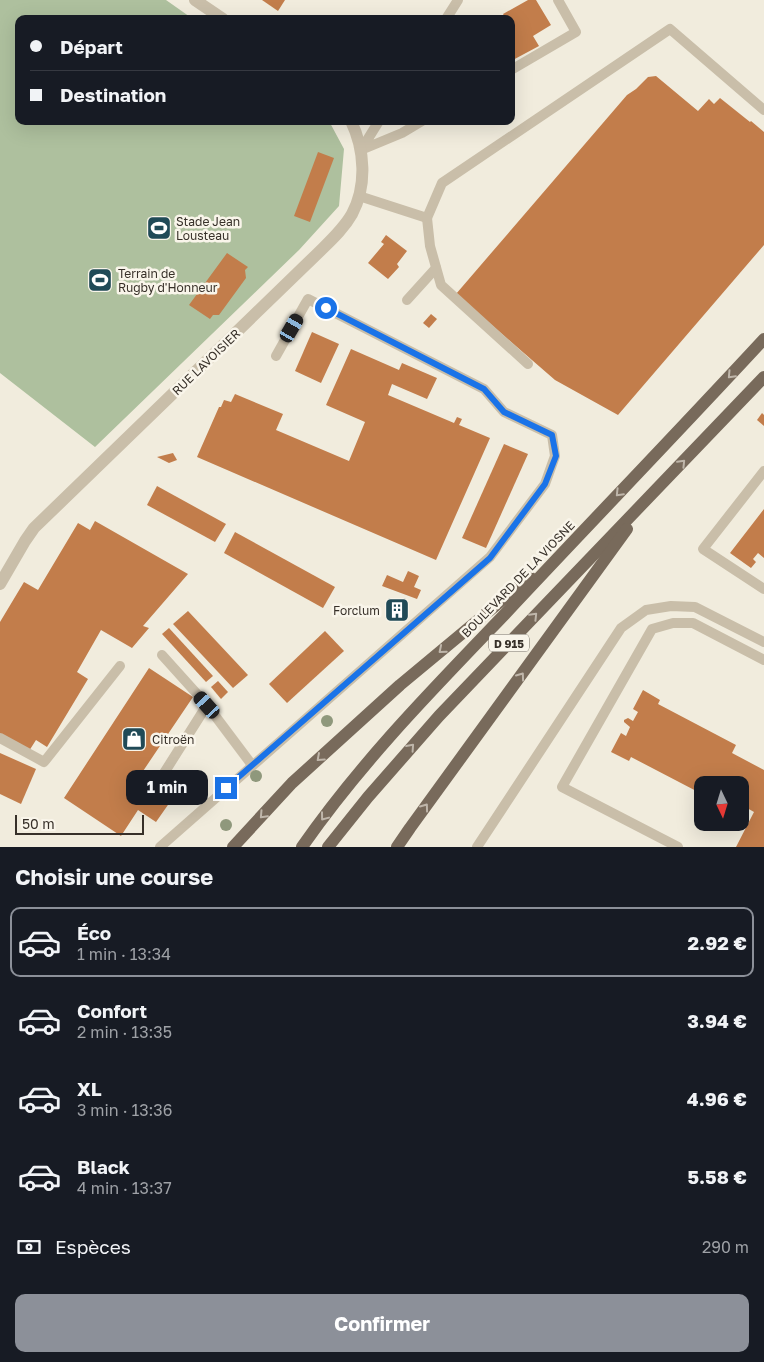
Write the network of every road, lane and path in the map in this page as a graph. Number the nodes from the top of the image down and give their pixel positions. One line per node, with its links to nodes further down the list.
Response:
1 (195, 0): 4 (street)
2 (458, 0): 5 (lane)
3 (558, 0): 6 (lane)
4 (217, 15)
5 (449, 15)
6 (515, 68)
7 (764, 110): 13 (lane)
8 (352, 125): 11 (street, RUE LAVOISIER)
9 (377, 125): 11 (lane)
10 (415, 125): 11 (lane)
11 (361, 150): 12 (street, RUE LAVOISIER)
12 (359, 196): 13 (lane); 23 (street, RUE LAVOISIER)
13 (427, 218): 14 (lane)
14 (436, 268): 15 (lane); 18 (lane)
15 (407, 300)
16 (764, 339): 22 (main road, BOULEVARD DE LA VIOSNE / D 915, one-way to 22)
17 (276, 356): 31 (lane)
18 (528, 364)
19 (764, 377): 21 (main road, D 915, one-way to 19)
20 (764, 471): 24 (lane)
21 (654, 492): 36 (main road, D 915, one-way to 21); 37 (main road, one-way to 21)
22 (574, 541): 34 (main road, one-way to 34); 35 (main road, BOULEVARD DE LA VIOSNE / D 915, one-way to 35)
23 (0, 584)
24 (764, 589)
25 (764, 642): 38 (lane)
26 (162, 655): 29 (lane)
27 (764, 660): 39 (lane)
28 (120, 666): 30 (lane)
29 (207, 705): 31 (lane); 32 (lane)
30 (0, 738)
31 (252, 765): 33 (lane)
32 (159, 780)
33 (160, 847)
34 (233, 847)
35 (302, 847)
36 (328, 847)
37 (397, 847)
38 (477, 847)
39 (678, 847)

